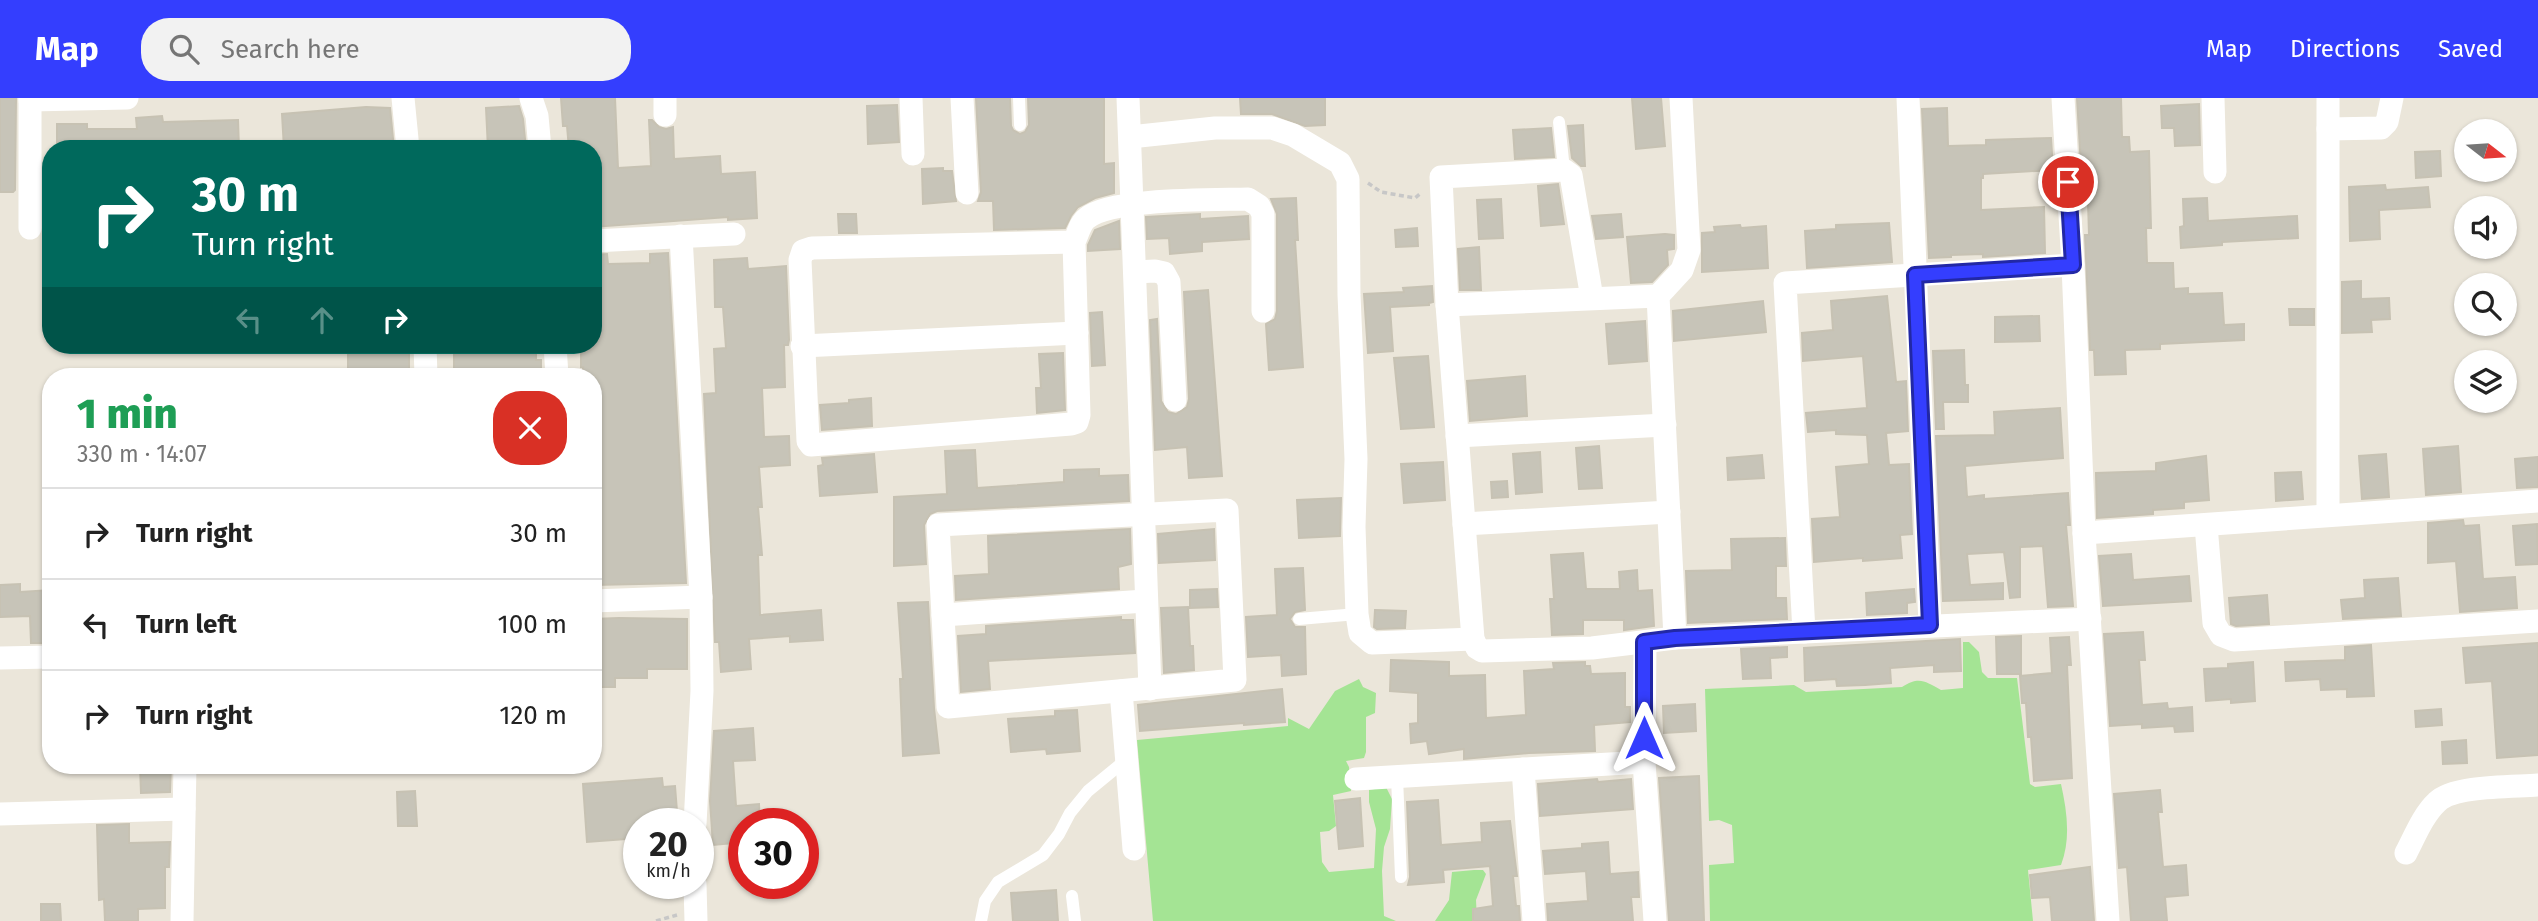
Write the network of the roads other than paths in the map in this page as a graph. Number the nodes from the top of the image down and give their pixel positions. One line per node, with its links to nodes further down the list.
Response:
1 (127, 98): 14 (street)
2 (403, 98): 19 (street)
3 (531, 98): 20 (street)
4 (911, 98): 21 (street)
5 (962, 98): 24 (street)
6 (1019, 98): 16 (lane)
7 (1128, 98): 18 (street)
8 (1681, 98): 34 (street)
9 (1908, 98): 33 (street)
10 (2063, 98): 31 (street)
11 (2213, 98): 23 (street)
12 (2328, 98): 17 (street)
13 (2392, 98): 17 (street)
14 (30, 99): 26 (street)
15 (1559, 122): 22 (lane)
16 (1020, 125)
17 (2328, 129): 46 (street)
18 (1130, 137): 25 (street); 53 (street)
19 (407, 140)
20 (539, 140)
21 (913, 155)
22 (1564, 170): 35 (street); 36 (street)
23 (2215, 172)
24 (967, 193)
25 (1133, 203): 30 (street); 32 (street); 37 (street)
26 (30, 228)
27 (734, 234): 28 (street)
28 (681, 236): 29 (street); 50 (street)
29 (602, 240)
30 (1074, 242): 38 (street); 39 (street)
31 (2073, 265): 33 (street); 49 (street)
32 (1135, 272): 40 (street); 45 (street)
33 (1915, 275): 58 (street); 59 (street)
34 (1658, 296): 35 (street); 41 (street)
35 (1592, 298): 36 (street)
36 (1447, 305): 42 (street)
37 (1263, 312)
38 (1077, 333): 39 (street); 39 (street)
39 (802, 346)
40 (1175, 400)
41 (1665, 425): 42 (street); 44 (street)
42 (1457, 436): 47 (street)
43 (2538, 501): 46 (street)
44 (1669, 512): 47 (street); 60 (street)
45 (1144, 515): 52 (street); 54 (street); 65 (street)
46 (2328, 515): 48 (street)
47 (1464, 524): 61 (street)
48 (2206, 525): 49 (street); 57 (street)
49 (2084, 533): 55 (street)
50 (701, 597): 51 (street); 74 (street)
51 (602, 601)
52 (1145, 601): 54 (street); 65 (street)
53 (1357, 614): 56 (lane); 61 (street)
54 (943, 615): 66 (street)
55 (2090, 619): 58 (street); 88 (street)
56 (1299, 620)
57 (2538, 621)
58 (1930, 625): 59 (street)
59 (1804, 632): 60 (street)
60 (1675, 638): 62 (street)
61 (1473, 639): 62 (street)
62 (1644, 642): 68 (street)
63 (42, 657): 64 (street)
64 (0, 658)
65 (1150, 689): 66 (street)
66 (1121, 691): 67 (street)
67 (1126, 759): 77 (street); 84 (lane)
68 (1644, 762): 69 (street); 87 (street)
69 (1523, 769): 71 (street); 86 (street)
70 (185, 774): 75 (street)
71 (1397, 777): 72 (street); 79 (lane)
72 (1356, 779)
73 (2538, 785): 78 (street)
74 (696, 808)
75 (184, 809): 76 (street); 82 (street)
76 (0, 814)
77 (1134, 849)
78 (2406, 853)
79 (1401, 877)
80 (1072, 895): 85 (lane)
81 (695, 899): 83 (street)
82 (182, 921)
83 (696, 921)
84 (981, 921)
85 (1075, 921)
86 (1534, 921)
87 (1655, 921)
88 (2108, 921)

